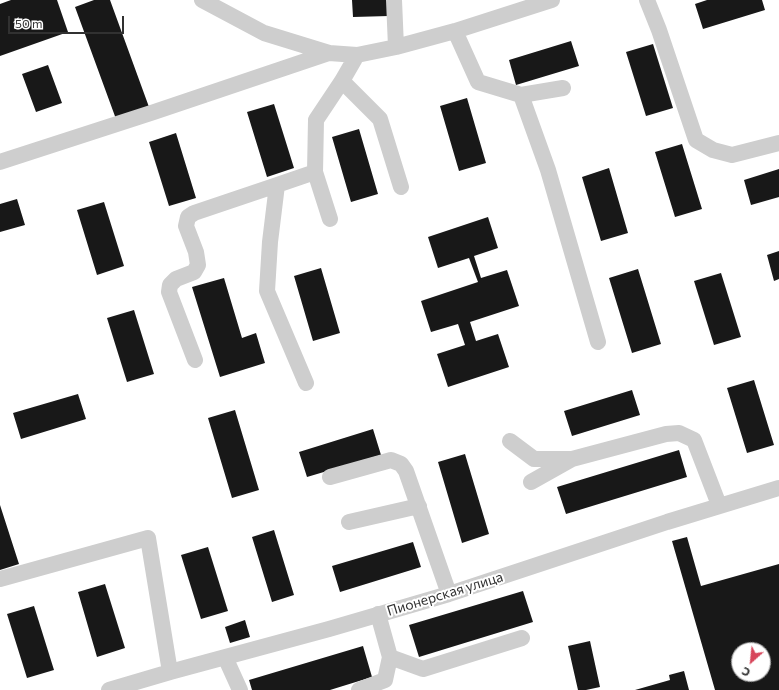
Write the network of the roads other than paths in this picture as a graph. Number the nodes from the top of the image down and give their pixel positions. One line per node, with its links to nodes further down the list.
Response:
1 (202, 0): 7 (street)
2 (394, 0): 6 (street)
3 (552, 0): 5 (street)
4 (648, 0): 12 (street)
5 (455, 31): 6 (street); 11 (street)
6 (396, 47): 8 (street)
7 (329, 53): 8 (street); 13 (street)
8 (357, 55): 9 (street)
9 (342, 81): 14 (street); 16 (street)
10 (563, 88): 11 (street)
11 (521, 95): 18 (street)
12 (779, 143)
13 (0, 162)
14 (315, 172): 15 (street); 17 (street)
15 (277, 185): 19 (street); 20 (street)
16 (401, 187)
17 (330, 219)
18 (598, 342)
19 (195, 360)
20 (306, 383)
21 (510, 441): 22 (street)
22 (572, 459): 24 (street); 26 (street)
23 (330, 477): 27 (street)
24 (531, 482)
25 (779, 488): 26 (street, Пионерская улица)
26 (719, 505): 30 (street, Пионерская улица)
27 (419, 506): 28 (street); 30 (street)
28 (349, 522)
29 (0, 579): 35 (street)
30 (449, 594): 31 (street, Пионерская улица)
31 (378, 614): 33 (street, Пионерская улица); 34 (street)
32 (522, 638): 34 (street)
33 (225, 657): 35 (street, Пионерская улица); 39 (street)
34 (390, 658): 37 (street)
35 (170, 672): 36 (street, Пионерская улица)
36 (154, 683): 38 (street, Пионерская улица)
37 (387, 685): 40 (street)
38 (109, 690)
39 (240, 690)
40 (359, 690)

